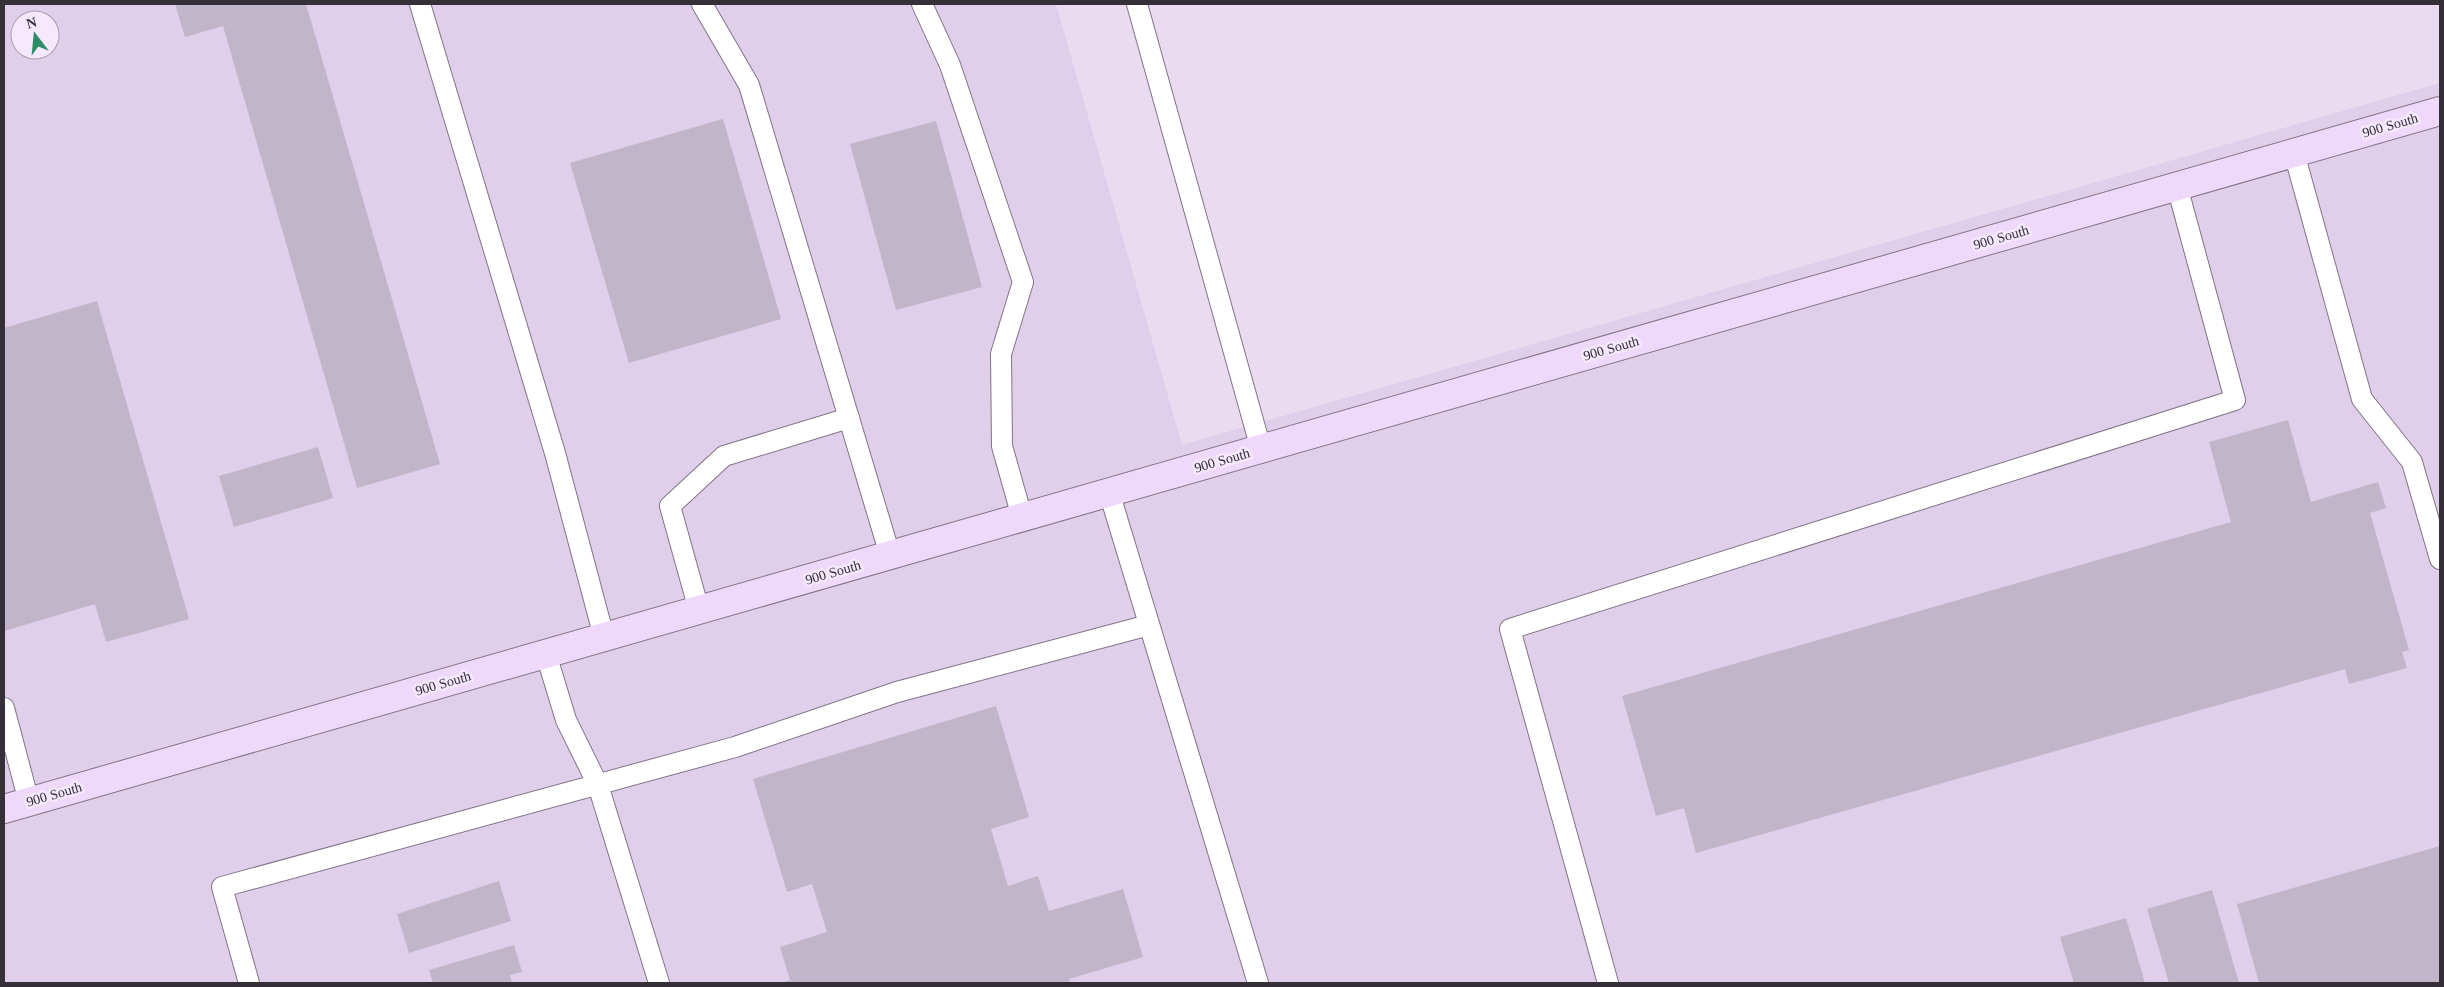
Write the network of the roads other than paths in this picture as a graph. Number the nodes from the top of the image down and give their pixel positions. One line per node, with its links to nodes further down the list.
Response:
1 (420, 4): 16 (lane)
2 (702, 4): 8 (lane)
3 (922, 4): 11 (lane)
4 (1136, 4): 9 (lane)
5 (2440, 111): 6 (street, 900 South)
6 (2294, 153): 7 (street, 900 South); 13 (lane)
7 (2177, 186): 9 (street, 900 South); 24 (lane)
8 (849, 418): 12 (lane); 14 (lane)
9 (1261, 449): 10 (street, 900 South)
10 (1109, 492): 11 (street, 900 South); 15 (lane)
11 (1022, 517): 12 (street, 900 South)
12 (890, 555): 14 (street, 900 South)
13 (2440, 559)
14 (698, 610): 16 (street, 900 South)
15 (1149, 625): 19 (lane); 23 (lane)
16 (604, 637): 17 (street, 900 South)
17 (546, 654): 19 (lane); 20 (street, 900 South)
18 (4, 708): 20 (lane)
19 (598, 785): 21 (lane); 22 (lane)
20 (16, 805)
21 (249, 983)
22 (659, 983)
23 (1258, 983)
24 (1608, 983)

